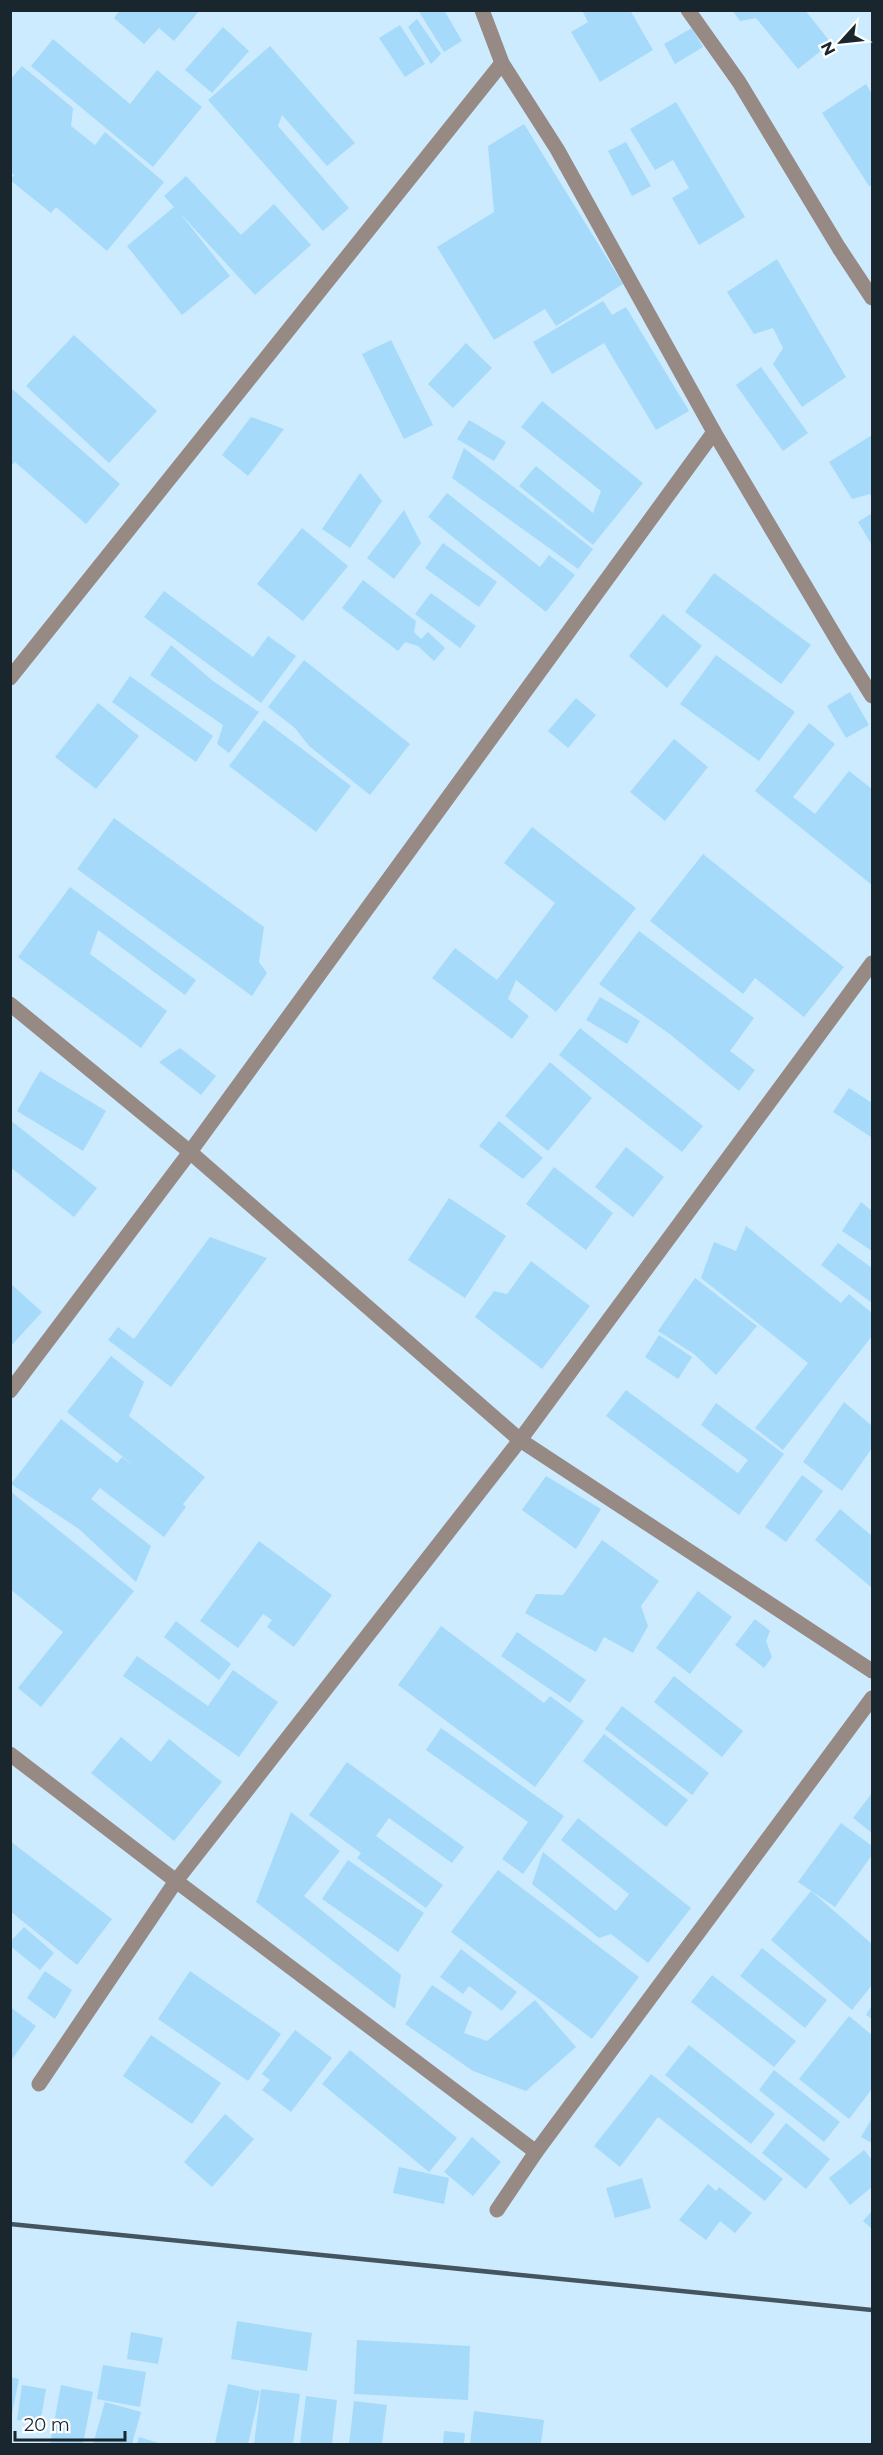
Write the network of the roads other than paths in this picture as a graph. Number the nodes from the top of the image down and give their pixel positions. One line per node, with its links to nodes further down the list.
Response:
1 (482, 10): 3 (street)
2 (688, 10): 4 (street)
3 (502, 63): 5 (street); 6 (street)
4 (873, 297)
5 (714, 432): 7 (street); 10 (street)
6 (10, 678)
7 (873, 696)
8 (873, 963): 12 (street)
9 (10, 1004): 10 (street)
10 (190, 1152): 11 (street); 12 (street)
11 (10, 1391)
12 (520, 1440): 13 (street); 16 (street)
13 (873, 1671)
14 (873, 1698): 18 (street)
15 (10, 1754): 16 (street)
16 (176, 1881): 17 (street); 18 (street)
17 (39, 2084)
18 (536, 2152): 19 (street)
19 (497, 2210)

